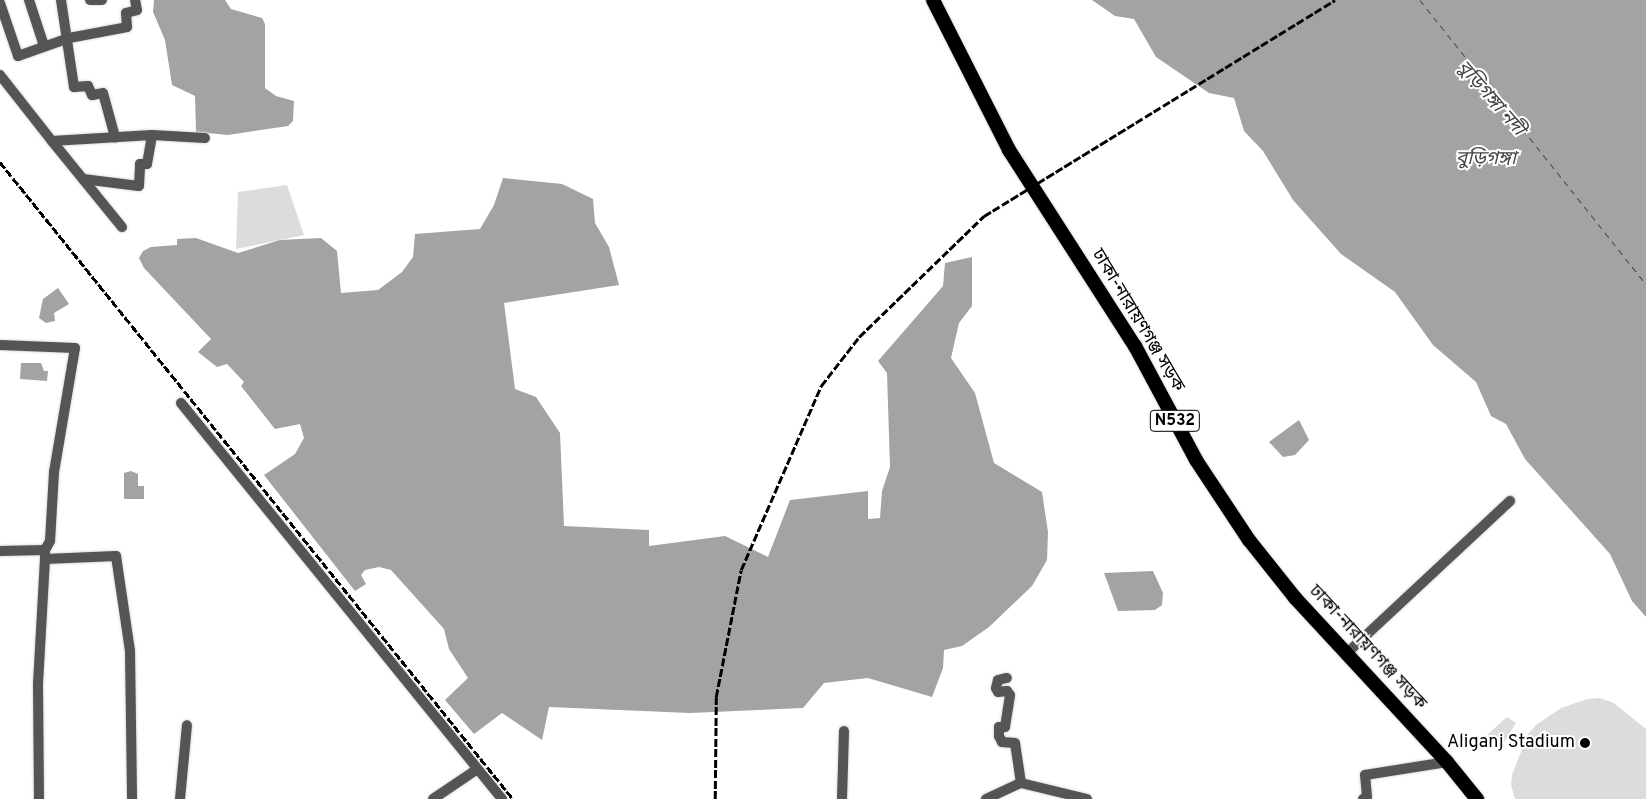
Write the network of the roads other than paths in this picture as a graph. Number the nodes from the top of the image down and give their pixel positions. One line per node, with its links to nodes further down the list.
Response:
1 (29, 0): 9 (street)
2 (61, 0): 8 (street)
3 (90, 0): 4 (street)
4 (102, 0)
5 (135, 0): 8 (street)
6 (934, 0): 22 (highway, ঢাকা-নারায়ণগঞ্জ সড়ক / N532)
7 (0, 3): 9 (street)
8 (69, 38): 9 (street); 12 (street)
9 (44, 46)
10 (0, 75): 14 (street)
11 (152, 135): 12 (street); 13 (street); 15 (street)
12 (115, 137): 14 (street)
13 (205, 138)
14 (52, 141): 15 (street)
15 (83, 179): 16 (street)
16 (122, 227)
17 (0, 345): 21 (street)
18 (182, 403): 27 (street)
19 (1510, 502): 22 (street)
20 (0, 551): 21 (street)
21 (45, 554): 29 (street); 30 (street)
22 (1347, 653): 26 (highway, ঢাকা-নারায়ণগঞ্জ সড়ক / N532)
23 (1007, 678): 28 (street)
24 (186, 725): 31 (street)
25 (844, 731): 34 (street)
26 (1447, 762): 37 (street); 38 (highway, ঢাকা-নারায়ণগঞ্জ সড়ক / N532)
27 (476, 770): 32 (street); 33 (street)
28 (1021, 783): 35 (street); 36 (street)
29 (39, 799)
30 (132, 799)
31 (180, 799)
32 (433, 799)
33 (502, 799)
34 (842, 799)
35 (986, 799)
36 (1087, 799)
37 (1363, 799)
38 (1477, 799)

